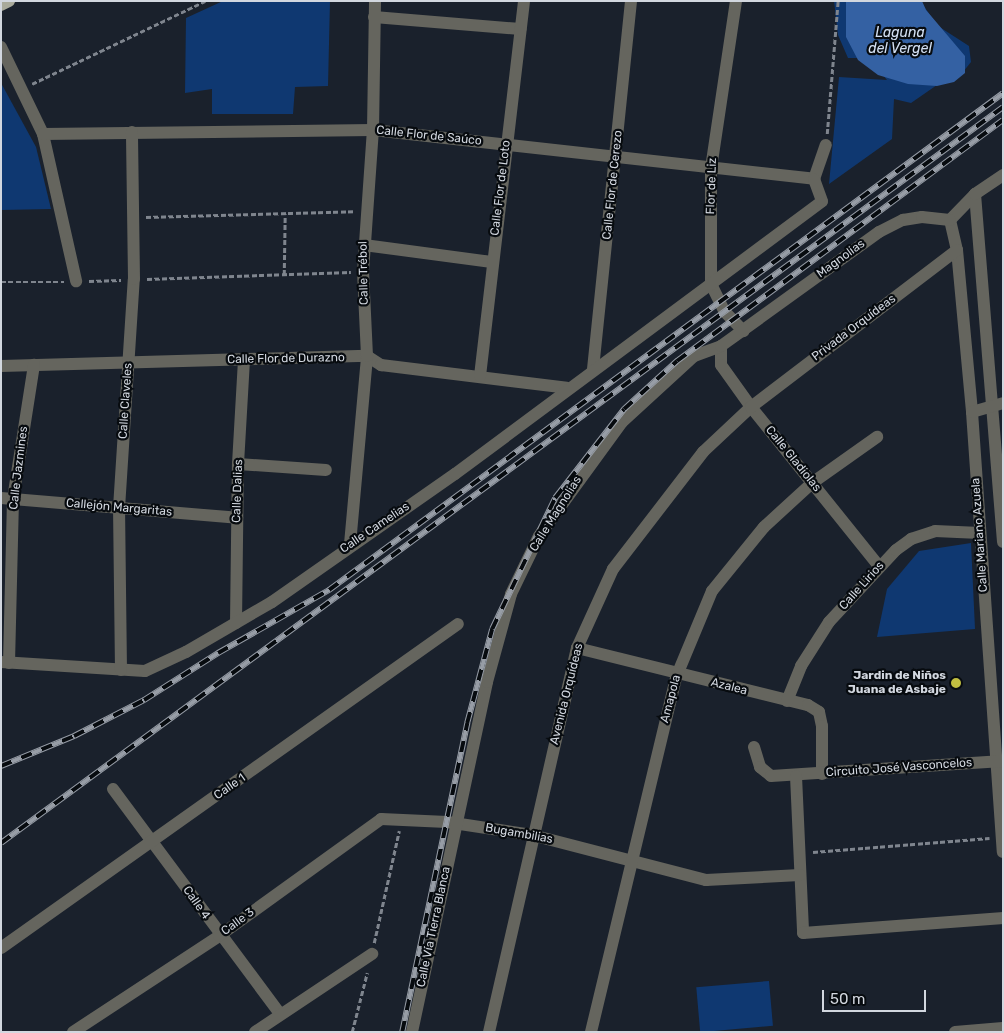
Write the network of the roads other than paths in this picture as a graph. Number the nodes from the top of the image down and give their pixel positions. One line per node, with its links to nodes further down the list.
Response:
1 (9, 1): 6 (main road)
2 (375, 1): 7 (street, Calle Trébol)
3 (524, 1): 8 (street, Calle Flor de Loto)
4 (631, 1): 15 (street, Calle Flor de Cerezo)
5 (736, 1): 16 (street, Flor de Liz)
6 (1, 5)
7 (374, 17): 8 (street); 10 (street, Calle Trébol)
8 (521, 29): 13 (street, Calle Flor de Loto)
9 (1, 47): 12 (street)
10 (373, 130): 11 (street, Calle Flor de Saúco); 13 (street, Calle Flor de Saúco); 21 (street, Calle Trébol)
11 (132, 132): 12 (street, Calle Flor de Saúco); 29 (street, Calle Claveles)
12 (43, 134): 24 (street)
13 (507, 144): 15 (street, Calle Flor de Saúco); 23 (street, Calle Flor de Loto)
14 (826, 145): 18 (street)
15 (616, 157): 16 (street, Calle Flor de Saúco); 33 (street, Calle Flor de Cerezo)
16 (711, 168): 18 (street, Calle Flor de Saúco); 25 (street, Flor de Liz)
17 (1003, 175): 19 (street)
18 (814, 179): 25 (street, Calle Camelias)
19 (975, 194): 20 (street); 36 (street, Calle Mariano Azuela)
20 (950, 220): 22 (street, Calle Mariano Azuela); 26 (street, Magnolias)
21 (364, 245): 23 (street); 28 (street, Calle Trébol)
22 (957, 250): 37 (street, Privada Orquídeas); 38 (street, Calle Mariano Azuela)
23 (492, 262): 34 (street, Calle Flor de Loto)
24 (76, 282)
25 (711, 284): 26 (street, Flor de Liz); 33 (street, Calle Camelias)
26 (743, 331): 27 (street, Calle Magnolias)
27 (722, 346): 37 (street, Calle Gladiolas); 66 (street, Calle Magnolias)
28 (367, 356): 30 (street, Calle Flor de Durazno); 34 (street, Calle Flor de Durazno); 50 (street, Calle Trébol)
29 (129, 360): 30 (street, Calle Flor de Durazno); 31 (street, Calle Flor de Durazno); 46 (street, Calle Claveles)
30 (244, 360): 42 (street, Calle Dalias)
31 (34, 364): 32 (street, Calle Flor de Durazno); 45 (street, Calle Jazmines)
32 (1, 366)
33 (593, 369): 35 (street, Calle Camelias)
34 (480, 376): 35 (street, Calle Flor de Durazno)
35 (567, 388): 50 (street, Calle Camelias)
36 (997, 406): 38 (street); 40 (street, Calle Mariano Azuela)
37 (750, 407): 44 (street, Calle Gladiolas); 54 (street, Avenida Orquídeas)
38 (972, 412): 41 (street, Calle Mariano Azuela)
39 (877, 437): 44 (street, Amapola)
40 (999, 444): 41 (street); 49 (street, Calle Mariano Azuela)
41 (974, 452): 48 (street, Calle Mariano Azuela)
42 (238, 464): 43 (street); 47 (street, Calle Dalias)
43 (326, 470)
44 (812, 483): 51 (street, Calle Gladiolas); 57 (street, Amapola)
45 (7, 498): 46 (street, Callejón Margaritas); 55 (street, Calle Jazmines)
46 (119, 508): 47 (street, Callejón Margaritas); 56 (street, Calle Claveles)
47 (237, 518): 52 (street, Calle Dalias)
48 (980, 533): 51 (street, Calle Lirios); 60 (street, Calle Mariano Azuela)
49 (1003, 542)
50 (350, 544): 52 (street, Calle Camelias)
51 (879, 566): 58 (street, Calle Lirios)
52 (236, 623): 56 (street, Calle Camelias)
53 (458, 624): 69 (street, Calle 1)
54 (577, 648): 57 (street, Azalea); 67 (street, Avenida Orquídeas)
55 (5, 662): 56 (street, Calle Camelias)
56 (121, 670)
57 (677, 675): 58 (street, Azalea); 71 (street, Amapola)
58 (787, 701): 61 (street, Azalea)
59 (754, 747): 62 (street, Circuito José Vasconcelos)
60 (999, 761): 61 (street, Circuito José Vasconcelos); 63 (street, Calle Mariano Azuela)
61 (822, 774): 62 (street, Circuito José Vasconcelos)
62 (796, 776): 72 (street)
63 (1000, 784): 68 (street, Calle Mariano Azuela)
64 (113, 789): 69 (street, Calle 4)
65 (402, 818): 66 (street, Bugambilias); 74 (street, Calle 3)
66 (456, 823): 67 (street, Bugambilias); 81 (street, Calle Vía Tierra Blanca)
67 (532, 834): 71 (street, Bugambilias); 82 (street, Avenida Orquídeas)
68 (1002, 837): 70 (street, Calle Mariano Azuela)
69 (153, 842): 74 (street, Calle 4); 75 (street, Calle 1)
70 (1003, 852)
71 (634, 860): 72 (street, Bugambilias); 83 (street, Amapola)
72 (800, 875): 73 (street)
73 (1003, 918)
74 (219, 936): 77 (street, Calle 4); 79 (street, Calle 3)
75 (1, 948)
76 (372, 954): 77 (street)
77 (280, 1014): 80 (street)
78 (1002, 1029): 84 (street)
79 (72, 1032)
80 (255, 1032)
81 (412, 1032)
82 (489, 1032)
83 (592, 1032)
84 (955, 1032)

